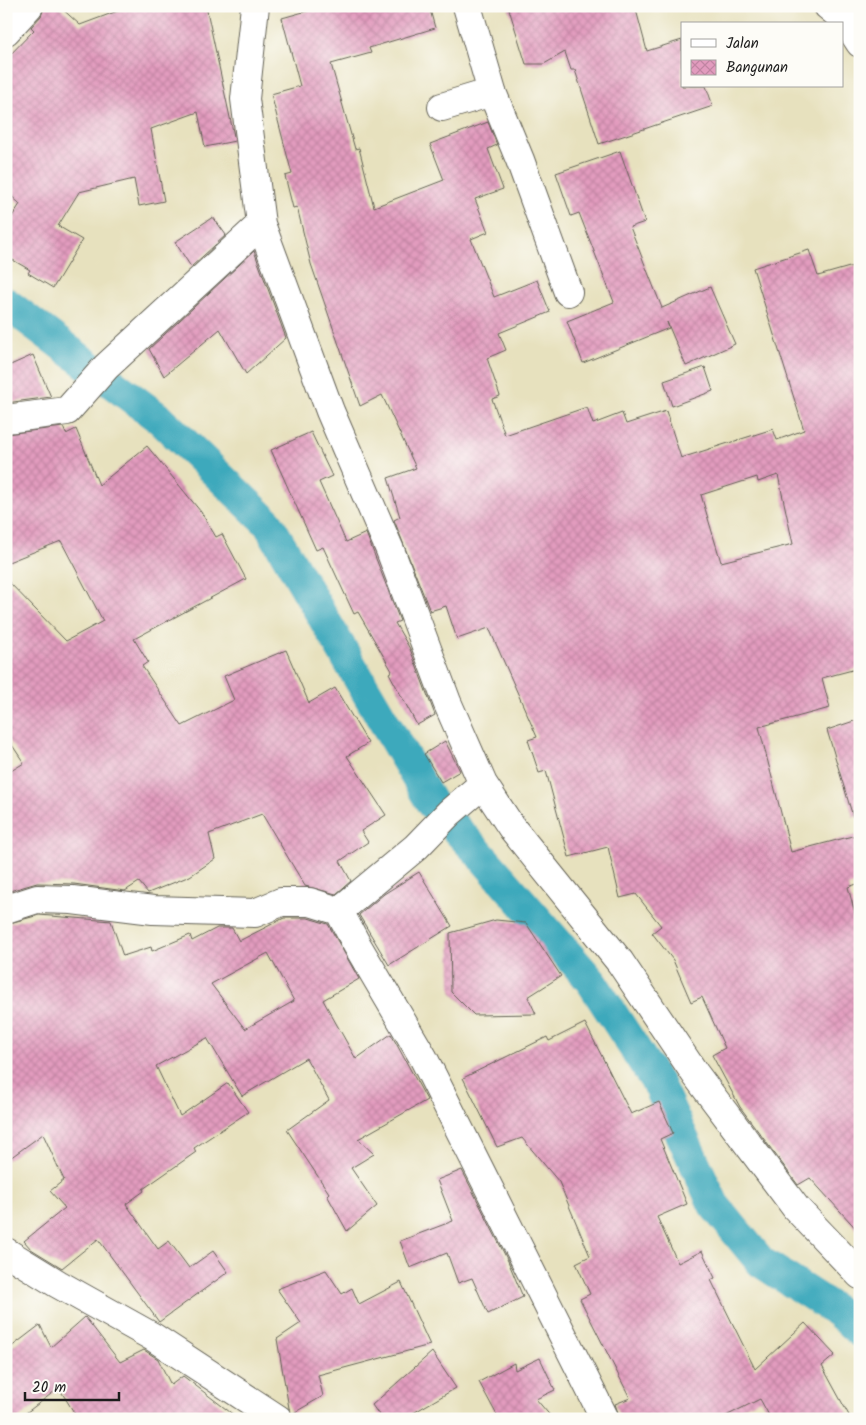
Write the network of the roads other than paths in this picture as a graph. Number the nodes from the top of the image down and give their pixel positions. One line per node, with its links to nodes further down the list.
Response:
1 (29, 6): 5 (street)
2 (256, 6): 9 (street)
3 (467, 6): 7 (street)
4 (828, 6): 6 (street)
5 (6, 31)
6 (860, 43)
7 (492, 92): 8 (street); 10 (street)
8 (442, 108)
9 (261, 224): 11 (street); 12 (street)
10 (568, 292)
11 (6, 420)
12 (483, 784): 14 (street); 16 (street)
13 (6, 909): 14 (street)
14 (339, 911): 18 (street)
15 (6, 1252): 17 (street)
16 (860, 1275)
17 (278, 1419)
18 (606, 1419)

